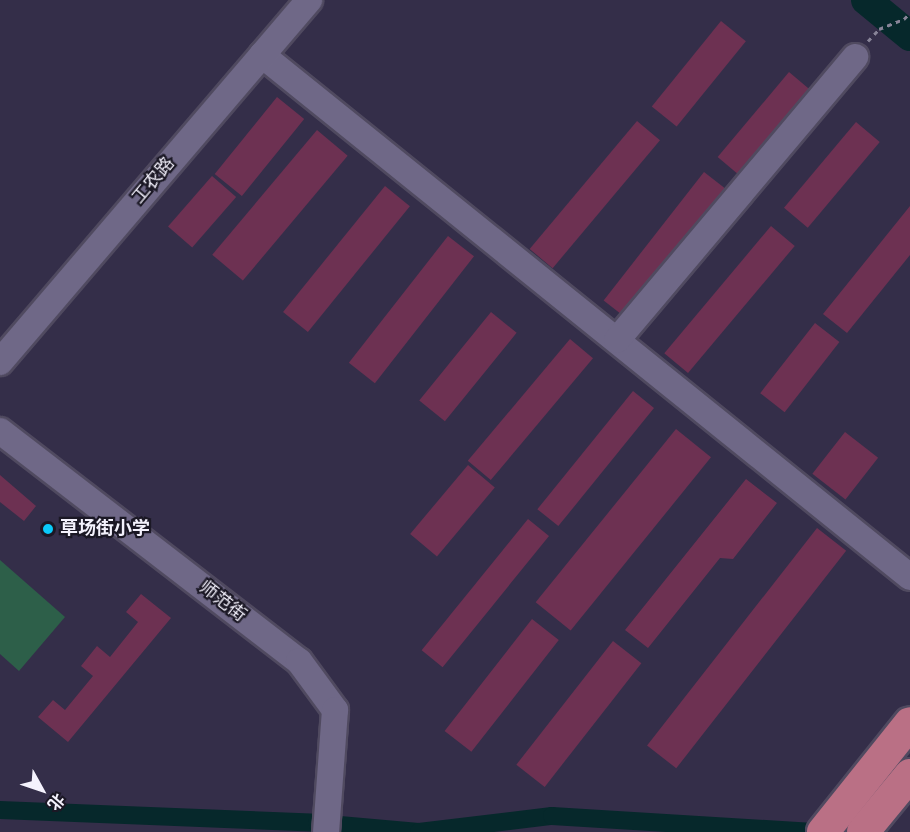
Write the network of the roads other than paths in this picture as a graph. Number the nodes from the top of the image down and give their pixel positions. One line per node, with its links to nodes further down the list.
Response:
1 (309, 0): 2 (street, 工农路)
2 (262, 55): 4 (street); 5 (street, 工农路)
3 (855, 57): 4 (street)
4 (617, 340): 7 (street)
5 (0, 362)
6 (0, 431): 10 (street, 师范街)
7 (910, 577)
8 (910, 723): 11 (main road)
9 (909, 779): 12 (main road)
10 (326, 832)
11 (823, 832)
12 (863, 832)

